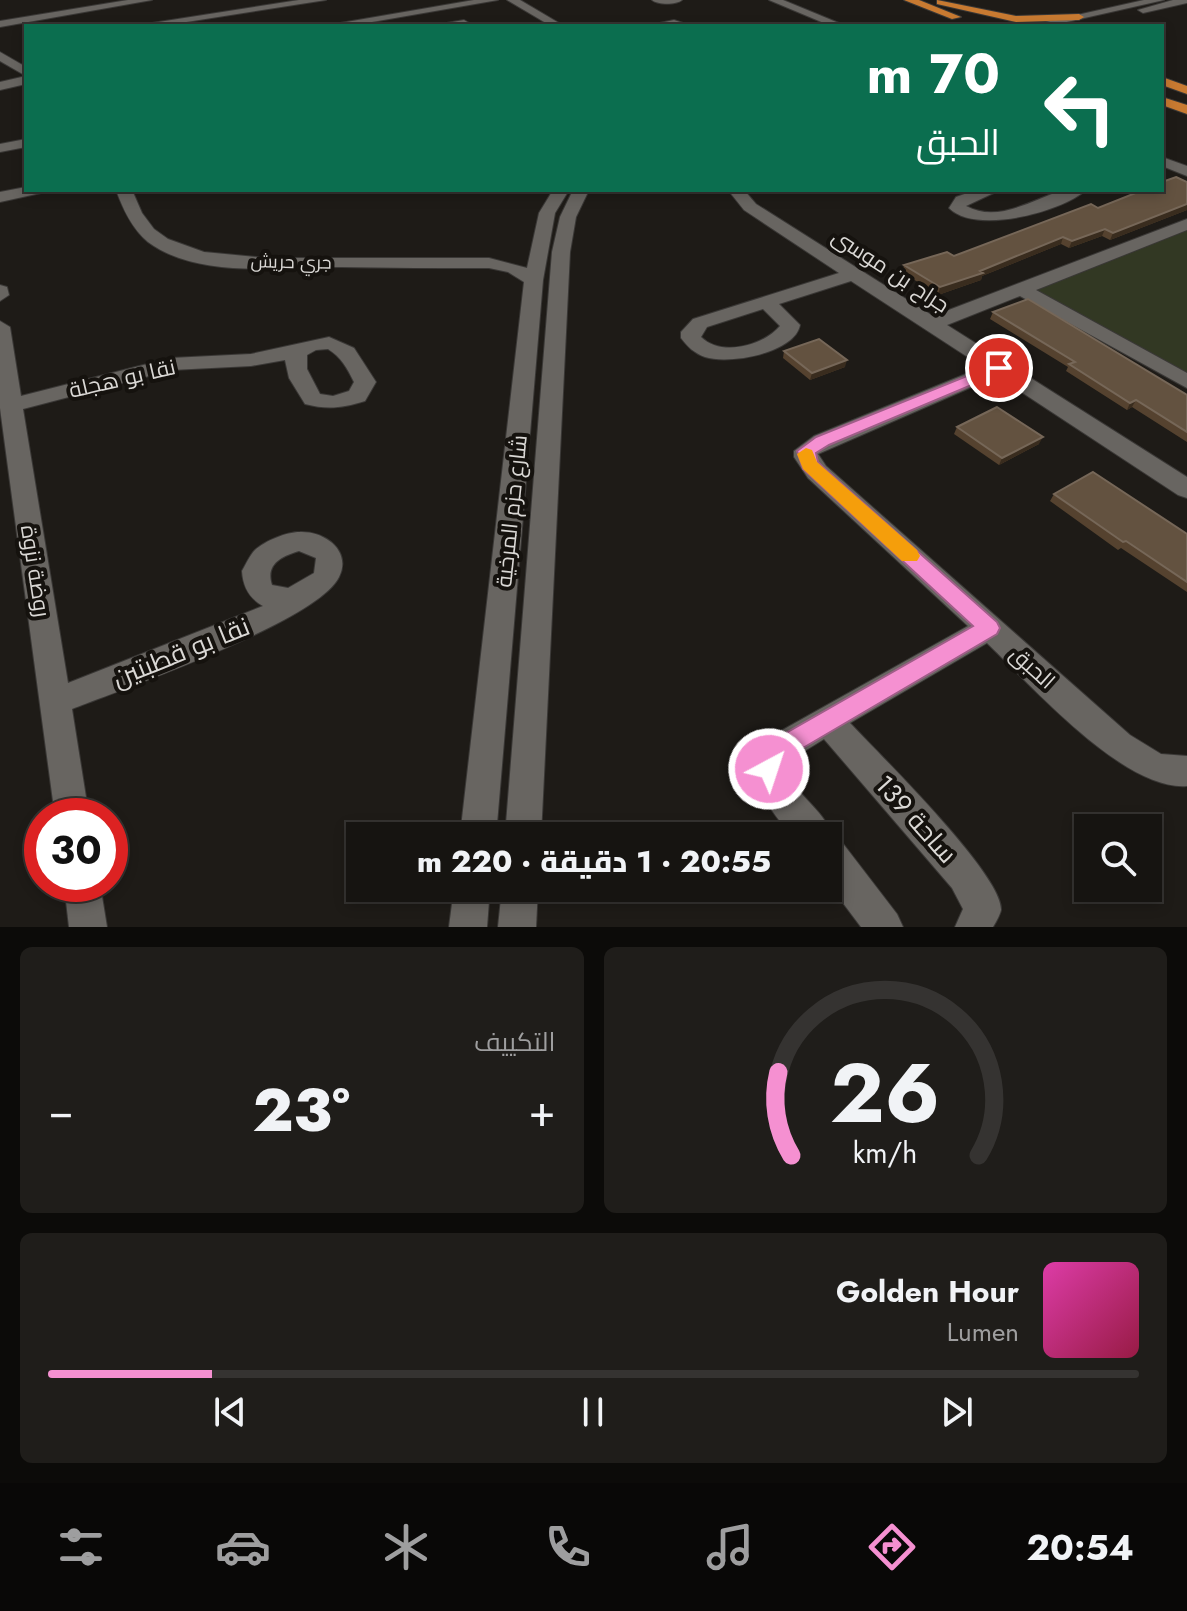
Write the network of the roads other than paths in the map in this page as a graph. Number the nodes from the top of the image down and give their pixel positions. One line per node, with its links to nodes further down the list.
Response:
1 (147, 0): 12 (street)
2 (321, 0): 13 (street)
3 (493, 0): 15 (street)
4 (512, 0): 26 (street)
5 (657, 0): 6 (street)
6 (677, 0)
7 (774, 0): 16 (street)
8 (893, 0): 14 (highway)
9 (1159, 0): 19 (street)
10 (1186, 0): 19 (street)
11 (938, 1): 19 (highway); 30 (highway)
12 (120, 2): 20 (street)
13 (297, 2): 17 (street)
14 (913, 4): 18 (highway); 29 (highway)
15 (439, 8): 23 (street); 24 (street); 25 (street)
16 (807, 13): 27 (street); 28 (street)
17 (227, 14): 21 (street); 22 (street)
18 (963, 23)
19 (1081, 23)
20 (0, 24)
21 (153, 24)
22 (235, 24)
23 (344, 24)
24 (446, 24)
25 (467, 24)
26 (555, 24)
27 (827, 24)
28 (836, 24)
29 (938, 24)
30 (1002, 24)
31 (4, 53): 32 (street)
32 (24, 70)
33 (24, 80): 35 (street)
34 (1164, 82): 36 (highway)
35 (0, 86)
36 (1187, 90)
37 (1164, 91): 38 (highway)
38 (1187, 99)
39 (1164, 102): 40 (highway)
40 (1187, 110)
41 (24, 143): 42 (street)
42 (0, 148)
43 (1164, 162): 44 (street)
44 (1187, 171)
45 (25, 192): 52 (street)
46 (125, 192): 55 (street, جري حريش)
47 (560, 192): 54 (street, شارع حزم المرخية)
48 (580, 192): 75 (street, شارع حزم المرخية)
49 (738, 192): 56 (street, جراح بن موسى)
50 (986, 192): 51 (street)
51 (1071, 192)
52 (0, 197)
53 (1187, 224): 58 (street)
54 (539, 247): 55 (street, جري حريش); 57 (street, شارع حزم المرخية)
55 (489, 263): 57 (street, جري حريش)
56 (854, 274): 59 (street); 60 (street, جراح بن موسى)
57 (534, 280): 74 (street, شارع حزم المرخية)
58 (1021, 289): 60 (street); 64 (street)
59 (766, 302)
60 (931, 324): 63 (street, جراح بن موسى)
61 (0, 327): 65 (street, روضة نزوة)
62 (296, 360): 65 (street, نقا بو هجلة)
63 (999, 368): 66 (street, جراح بن موسى); 69 (street, الحبق)
64 (1187, 382)
65 (10, 406): 70 (street, روضة نزوة)
66 (1187, 489)
67 (303, 595): 68 (street); 68 (street); 70 (street, نقا بو قطبتين)
68 (268, 596): 70 (street, نقا بو قطبتين)
69 (989, 628): 71 (street); 72 (street, الحبق)
70 (54, 694): 73 (street, روضة نزوة)
71 (827, 720): 76 (street); 85 (street, ساحة 139)
72 (1187, 771)
73 (69, 798)
74 (479, 822)
75 (524, 822)
76 (804, 822)
77 (842, 872): 84 (street)
78 (85, 902): 81 (street)
79 (471, 902): 82 (street)
80 (519, 902): 83 (street)
81 (88, 927)
82 (468, 927)
83 (517, 927)
84 (884, 927)
85 (974, 927)

